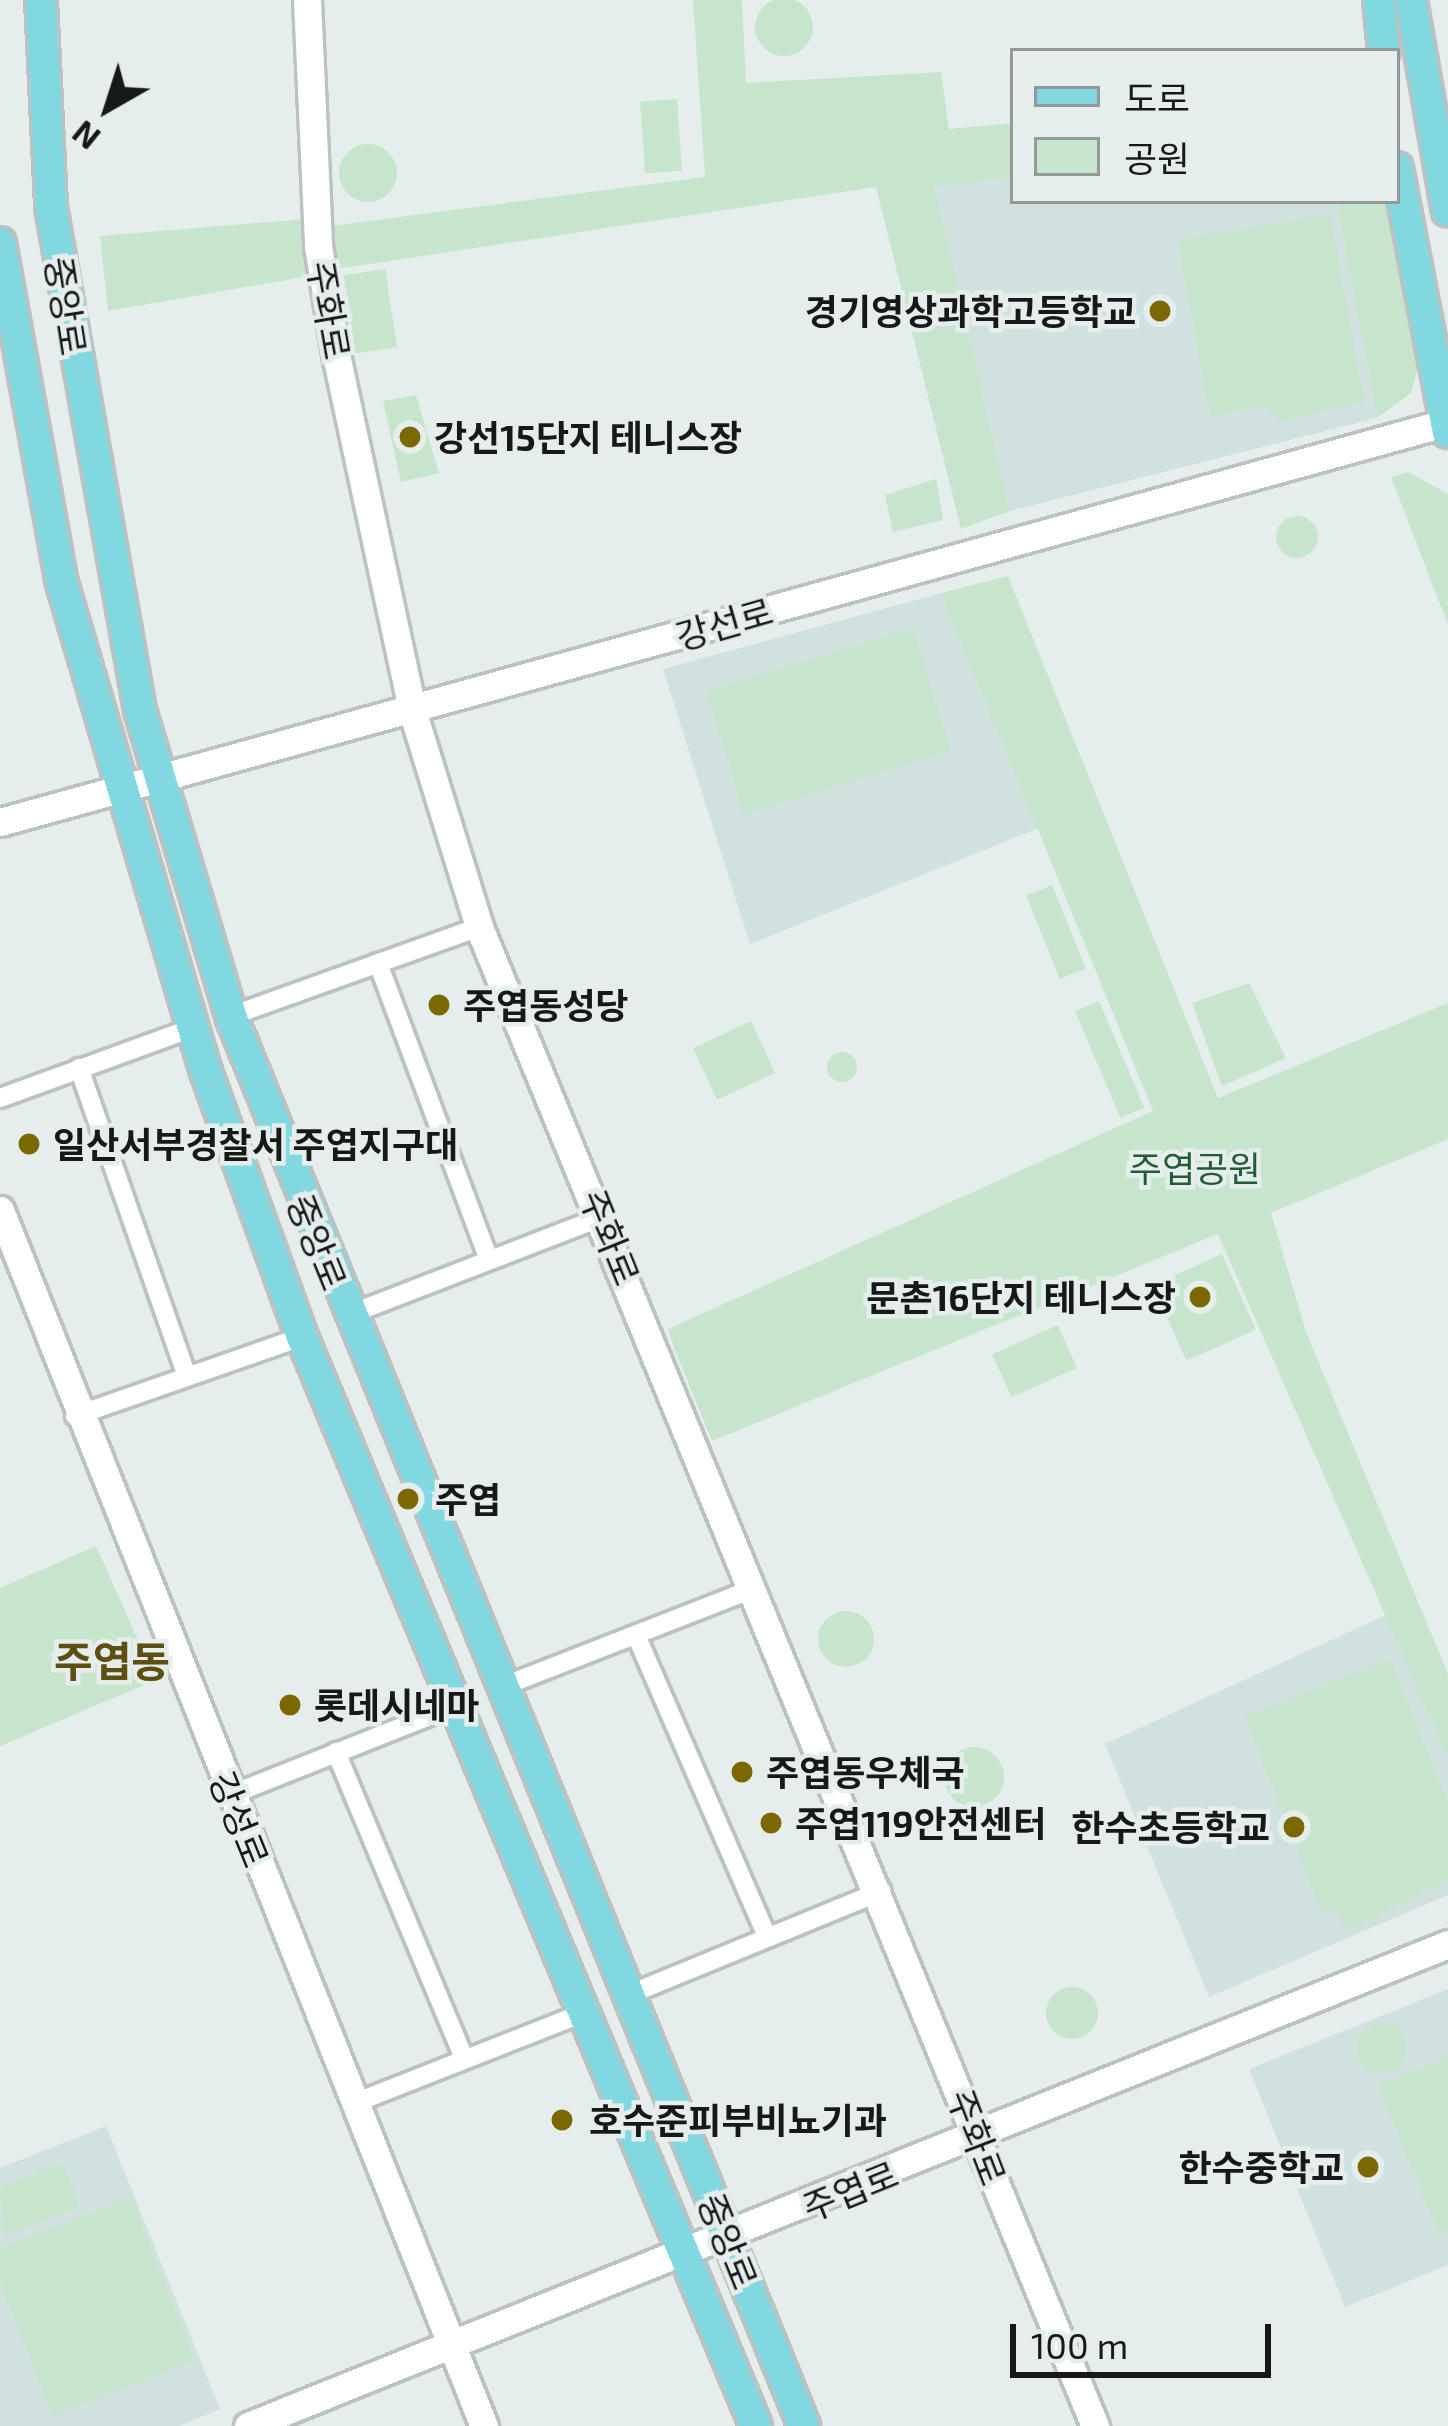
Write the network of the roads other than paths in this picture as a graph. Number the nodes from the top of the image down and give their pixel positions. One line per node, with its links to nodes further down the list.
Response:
1 (41, 0): 11 (main road, 중앙로)
2 (307, 0): 10 (street, 주화로)
3 (1378, 0): 5 (main road)
4 (1411, 0): 7 (main road)
5 (1384, 48)
6 (1400, 183): 9 (main road)
7 (1448, 211)
8 (0, 243): 12 (main road, 중앙로)
9 (1447, 426): 10 (street, 강선로)
10 (412, 710): 11 (street, 강선로); 14 (street, 주화로)
11 (158, 771): 12 (street, 강선로); 16 (main road, 중앙로)
12 (116, 784): 13 (street, 강선로); 17 (main road, 중앙로)
13 (0, 822)
14 (479, 927): 15 (street); 21 (street, 주화로)
15 (378, 963): 16 (street); 22 (street)
16 (231, 1016): 23 (main road, 중앙로)
17 (192, 1028): 18 (street); 24 (main road, 중앙로)
18 (79, 1068): 19 (street); 25 (street)
19 (0, 1098)
20 (0, 1210): 26 (street, 강성로)
21 (604, 1216): 22 (street); 27 (street, 주화로)
22 (488, 1257): 23 (street)
23 (348, 1315): 29 (main road, 중앙로)
24 (302, 1337): 25 (street); 30 (main road, 중앙로)
25 (187, 1377): 26 (street)
26 (74, 1417): 32 (street, 강성로)
27 (755, 1588): 28 (street); 33 (street, 주화로)
28 (636, 1635): 29 (street); 34 (street)
29 (501, 1687): 36 (main road, 중앙로)
30 (462, 1703): 31 (street); 37 (main road, 중앙로)
31 (336, 1752): 32 (street); 38 (street)
32 (230, 1795): 39 (street, 강성로)
33 (881, 1891): 34 (street); 40 (street, 주화로)
34 (767, 1936): 36 (street)
35 (1448, 1944): 40 (street, 주엽로)
36 (628, 1995): 41 (main road, 중앙로)
37 (587, 2011): 38 (street); 42 (main road, 중앙로)
38 (464, 2058): 39 (street)
39 (357, 2102): 43 (street, 강성로)
40 (977, 2139): 41 (street, 주엽로); 48 (street, 주화로)
41 (729, 2239): 42 (street, 주엽로); 47 (main road, 중앙로)
42 (686, 2257): 43 (street, 주엽로); 46 (main road, 중앙로)
43 (454, 2348): 44 (street, 주엽로); 45 (street, 강성로)
44 (248, 2426)
45 (484, 2426)
46 (756, 2426)
47 (804, 2426)
48 (1095, 2426)

